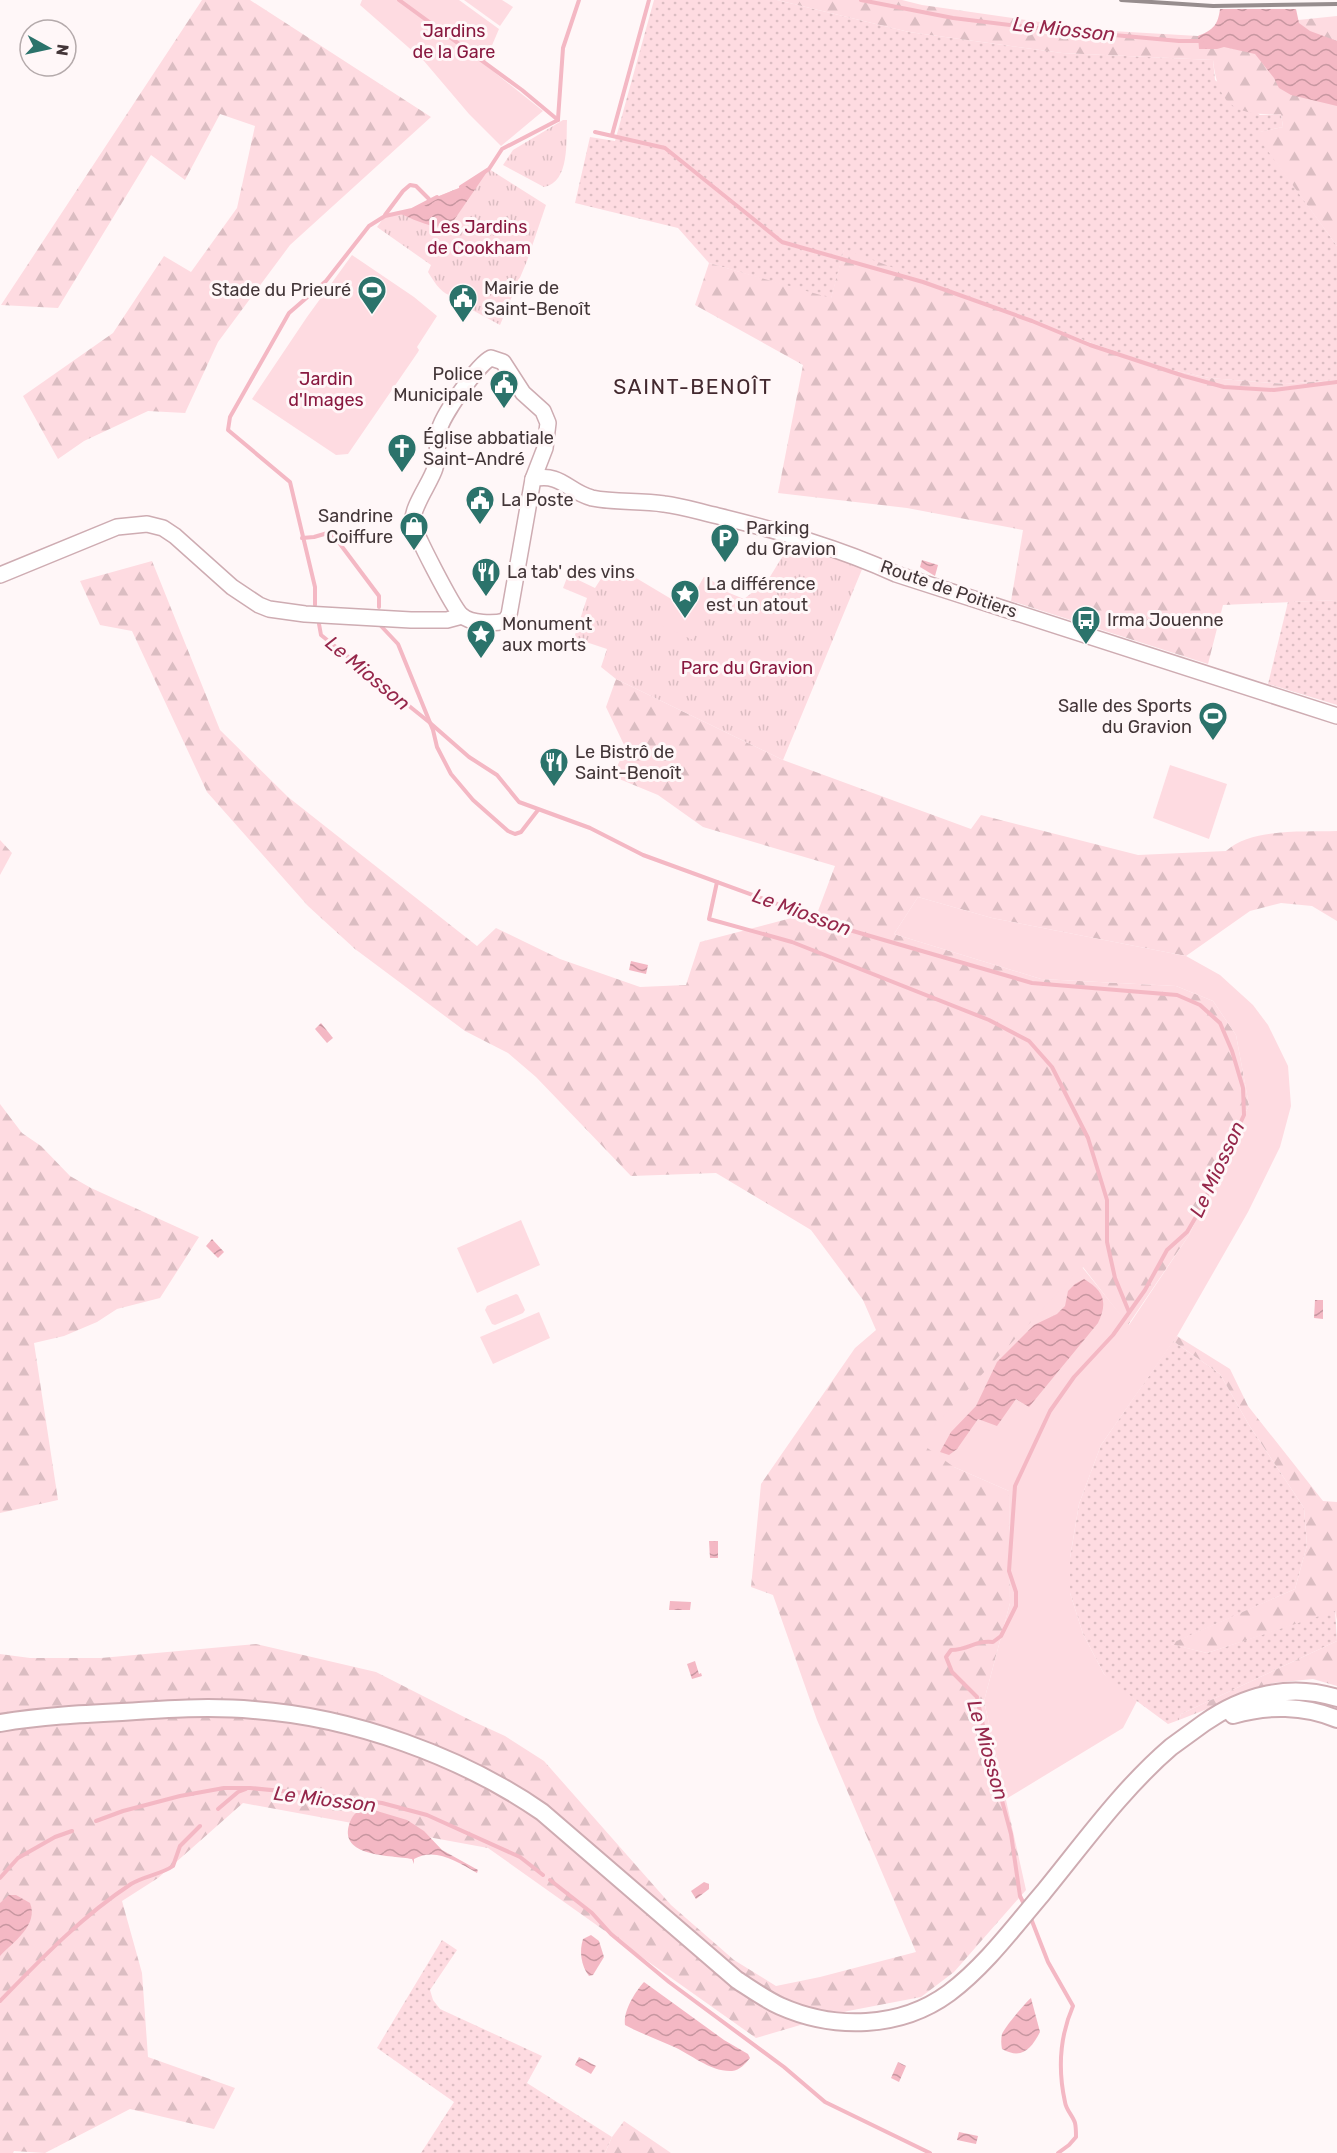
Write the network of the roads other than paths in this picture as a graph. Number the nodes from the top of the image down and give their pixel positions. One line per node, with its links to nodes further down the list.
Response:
1 (545, 448): 2 (street); 3 (street); 5 (street)
2 (533, 479): 3 (street, Route de Poitiers); 5 (street)
3 (559, 480): 6 (street, Route de Poitiers)
4 (0, 574): 5 (street)
5 (462, 616)
6 (1337, 716)
7 (1337, 1698): 10 (main road)
8 (1337, 1719): 10 (main road)
9 (0, 1723): 10 (main road)
10 (1196, 1729)

